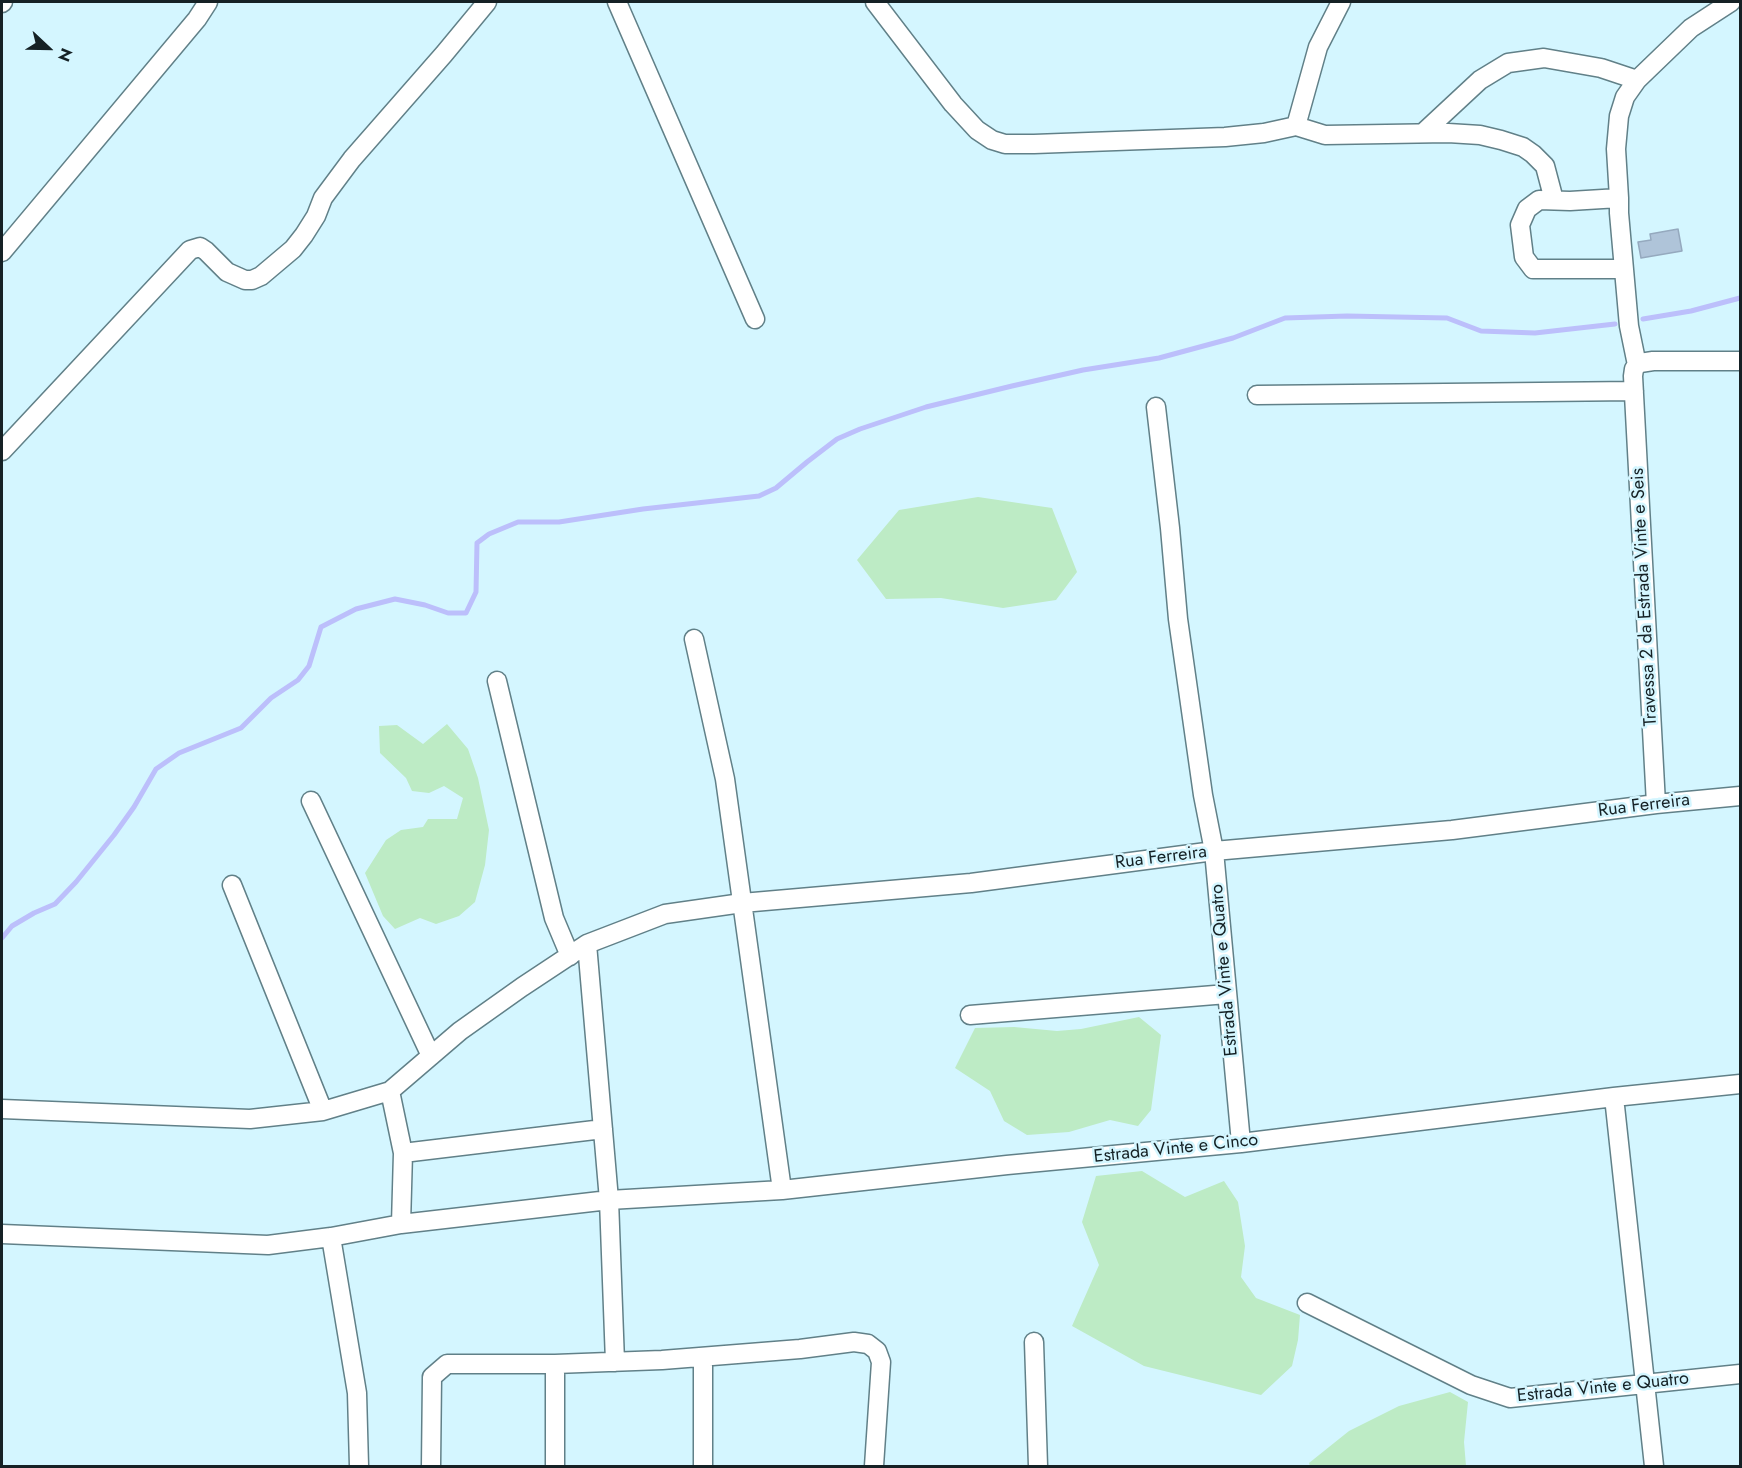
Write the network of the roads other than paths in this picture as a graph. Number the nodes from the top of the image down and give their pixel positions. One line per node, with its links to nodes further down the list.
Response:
1 (208, 2): 12 (street)
2 (487, 2): 20 (street)
3 (616, 2): 14 (street)
4 (875, 2): 8 (street)
5 (1341, 2): 8 (street)
6 (1731, 2): 7 (street, Travessa 2 da Estrada Vinte e Seis)
7 (1637, 80): 9 (street); 10 (street, Travessa 2 da Estrada Vinte e Seis)
8 (1296, 126): 9 (street)
9 (1423, 133): 11 (street)
10 (1619, 198): 11 (street); 13 (street, Travessa 2 da Estrada Vinte e Seis)
11 (1554, 200): 13 (street)
12 (2, 252)
13 (1624, 269): 16 (street, Travessa 2 da Estrada Vinte e Seis)
14 (755, 319)
15 (1740, 361): 16 (street)
16 (1637, 365): 17 (street, Travessa 2 da Estrada Vinte e Seis)
17 (1634, 391): 18 (street); 25 (street, Travessa 2 da Estrada Vinte e Seis)
18 (1257, 395)
19 (1156, 407): 26 (street, Estrada Vinte e Quatro)
20 (2, 451)
21 (694, 639): 28 (street)
22 (497, 681): 30 (street)
23 (1740, 796): 25 (street, Rua Ferreira)
24 (311, 801): 33 (street)
25 (1656, 804): 26 (street, Rua Ferreira)
26 (1214, 851): 28 (street, Rua Ferreira); 31 (street, Estrada Vinte e Quatro)
27 (232, 885): 38 (street)
28 (742, 903): 29 (street, Rua Ferreira); 42 (street)
29 (587, 944): 30 (street, Rua Ferreira); 39 (street)
30 (570, 956): 33 (street, Rua Ferreira)
31 (1227, 994): 32 (street); 40 (street, Estrada Vinte e Quatro)
32 (970, 1015)
33 (431, 1056): 35 (street, Rua Ferreira)
34 (1740, 1084): 36 (street, Estrada Vinte e Cinco)
35 (390, 1091): 38 (street); 41 (street)
36 (1614, 1097): 40 (street, Estrada Vinte e Cinco); 53 (street)
37 (2, 1109): 38 (street)
38 (322, 1111)
39 (603, 1129): 41 (street); 43 (street)
40 (1241, 1143): 42 (street, Estrada Vinte e Cinco)
41 (403, 1152): 44 (street)
42 (782, 1190): 43 (street, Estrada Vinte e Cinco)
43 (609, 1200): 44 (street, Estrada Vinte e Cinco); 50 (street)
44 (401, 1224): 46 (street, Estrada Vinte e Cinco)
45 (2, 1234): 46 (street, Estrada Vinte e Cinco)
46 (331, 1237): 54 (street)
47 (1307, 1303): 53 (street, Estrada Vinte e Quatro)
48 (1034, 1342): 59 (street)
49 (703, 1357): 50 (street); 57 (street); 58 (street)
50 (615, 1362): 51 (street)
51 (555, 1365): 55 (street); 56 (street)
52 (1740, 1374): 53 (street, Estrada Vinte e Quatro)
53 (1645, 1384): 60 (street)
54 (359, 1467)
55 (431, 1467)
56 (555, 1467)
57 (703, 1467)
58 (874, 1467)
59 (1038, 1467)
60 (1654, 1467)

